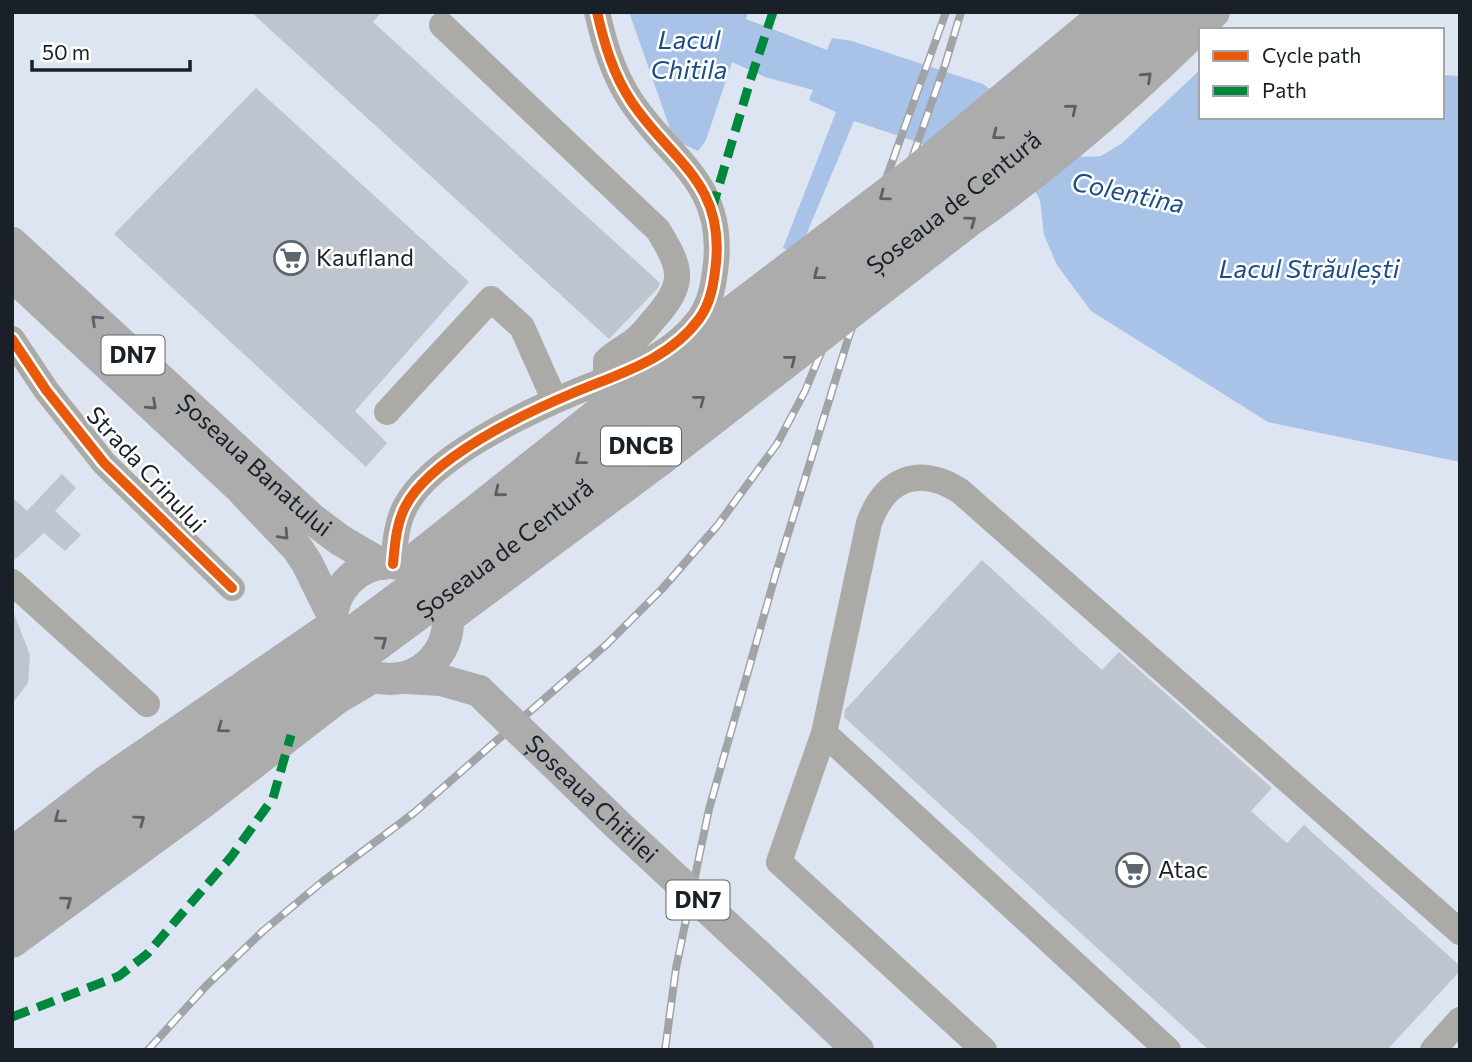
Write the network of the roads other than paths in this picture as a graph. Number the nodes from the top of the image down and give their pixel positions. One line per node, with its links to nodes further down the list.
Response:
1 (597, 12): 10 (street)
2 (1107, 12): 10 (main road, one-way to 10, bridge)
3 (1143, 12): 23 (main road, Șoseaua de Centură / DNCB, one-way to 23, bridge)
4 (1182, 12): 23 (main road, Șoseaua de Centură / DNCB, one-way to 4, bridge)
5 (1214, 12): 17 (main road, one-way to 5, bridge)
6 (442, 26): 10 (street)
7 (12, 243): 13 (main road, Șoseaua Banatului / DN7, one-way to 7)
8 (12, 275): 16 (main road, Șoseaua Banatului / DN7, one-way to 16)
9 (12, 339): 15 (street, Strada Crinului)
10 (608, 392): 11 (street); 13 (main road, one-way to 13)
11 (555, 401): 12 (street); 13 (street)
12 (387, 412)
13 (393, 565): 16 (main road); 17 (main road, DN7)
14 (12, 582): 21 (street)
15 (232, 588)
16 (332, 620): 18 (main road, DN7); 24 (main road, one-way to 24)
17 (447, 626): 19 (main road); 20 (main road, Șoseaua Chitilei / DN7)
18 (373, 677): 19 (main road, DN7); 28 (main road, one-way to 18)
19 (405, 678): 20 (main road, Șoseaua Chitilei / DN7)
20 (479, 691): 30 (main road, Șoseaua Chitilei / DN7, bridge)
21 (148, 704)
22 (824, 733): 27 (street); 31 (street); 32 (street)
23 (77, 851): 25 (main road, Șoseaua de Centură / DNCB); 26 (main road, Șoseaua de Centură / DNCB)
24 (12, 853)
25 (12, 882)
26 (12, 911)
27 (1460, 932)
28 (12, 942)
29 (1460, 1020): 33 (street)
30 (858, 1050)
31 (984, 1050)
32 (1168, 1050)
33 (1433, 1050)

